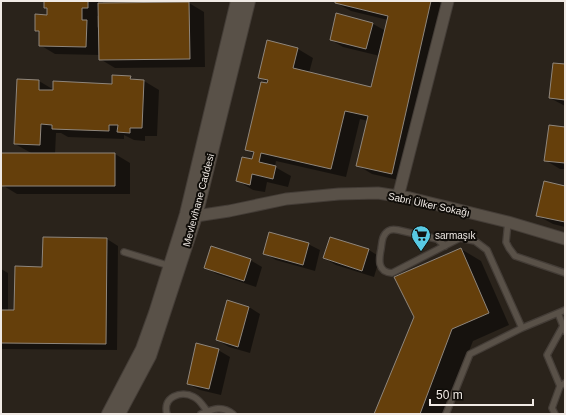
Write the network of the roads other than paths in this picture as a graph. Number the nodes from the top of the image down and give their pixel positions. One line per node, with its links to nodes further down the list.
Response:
1 (237, 1): 5 (street, Mevlevihane Caddesi)
2 (249, 1): 5 (street, Mevlevihane Caddesi)
3 (448, 1): 4 (street)
4 (398, 197): 5 (street, Sabri Ülker Sokağı); 6 (street, Sabri Ülker Sokağı)
5 (191, 215): 10 (street, Mevlevihane Caddesi)
6 (508, 222): 7 (street, Sabri Ülker Sokağı); 11 (lane)
7 (565, 239)
8 (445, 246): 8 (lane); 14 (lane)
9 (124, 252): 10 (lane)
10 (174, 267): 17 (street, Mevlevihane Caddesi)
11 (565, 273)
12 (565, 310): 13 (lane)
13 (558, 313): 14 (lane); 15 (lane)
14 (522, 328): 24 (lane)
15 (564, 329): 16 (lane)
16 (562, 384): 25 (lane)
17 (128, 386): 19 (street, Mevlevihane Caddesi); 20 (street, Mevlevihane Caddesi)
18 (207, 412): 21 (lane); 22 (lane); 23 (lane)
19 (108, 414)
20 (119, 414)
21 (166, 414)
22 (201, 414)
23 (233, 414)
24 (446, 414)
25 (554, 414)

